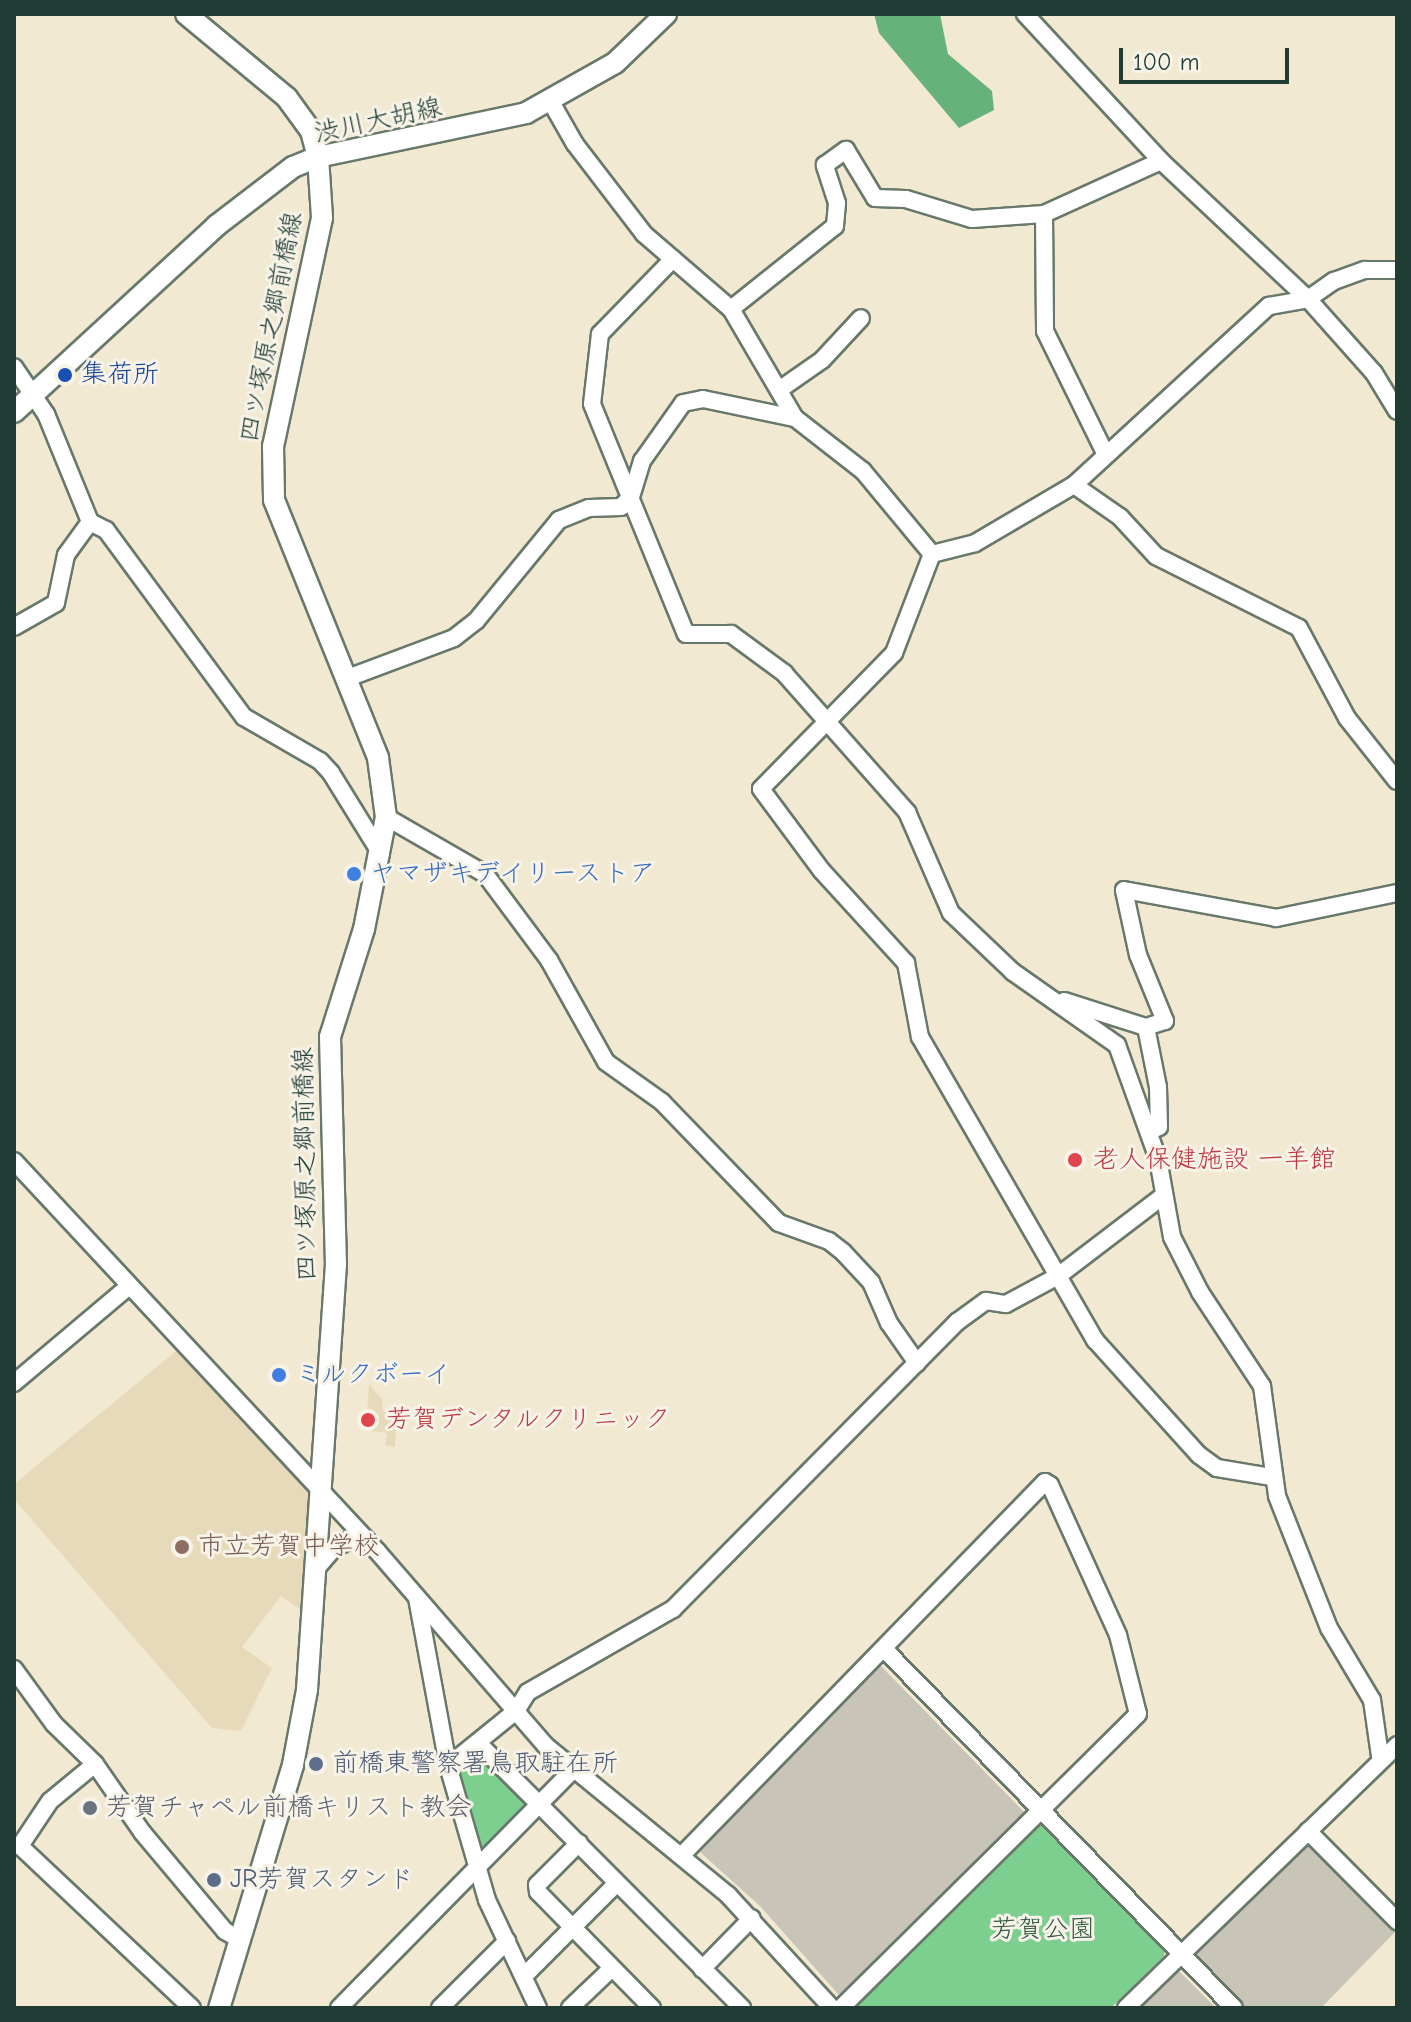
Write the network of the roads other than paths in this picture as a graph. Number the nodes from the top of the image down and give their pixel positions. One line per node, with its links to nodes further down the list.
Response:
1 (186, 14): 5 (main road, 四ツ塚原之郷前橋線)
2 (666, 14): 4 (main road, 渋川大胡線)
3 (1025, 14): 6 (street)
4 (551, 102): 5 (main road, 渋川大胡線); 8 (street)
5 (318, 157): 15 (main road, 渋川大胡線); 25 (main road, 四ツ塚原之郷前橋線)
6 (1161, 161): 7 (street); 10 (street)
7 (1044, 214): 11 (street); 19 (street)
8 (673, 259): 11 (street); 21 (street)
9 (1397, 270): 10 (street)
10 (1308, 299): 16 (street); 19 (street)
11 (731, 309): 14 (street)
12 (861, 318): 14 (street)
13 (14, 367): 15 (street)
14 (779, 390): 18 (street)
15 (34, 392): 17 (main road, 渋川大胡線); 22 (street)
16 (1397, 411)
17 (14, 412)
18 (795, 418): 21 (street); 23 (street)
19 (1105, 453): 20 (street)
20 (1074, 485): 23 (street); 27 (street)
21 (631, 497): 25 (street); 26 (street)
22 (90, 522): 24 (street); 29 (street)
23 (932, 554): 26 (street)
24 (14, 627)
25 (345, 679): 28 (main road, 四ツ塚原之郷前橋線)
26 (829, 720): 31 (street); 36 (street)
27 (1397, 781)
28 (386, 817): 29 (main road, 四ツ塚原之郷前橋線); 38 (street)
29 (381, 854): 41 (main road, 四ツ塚原之郷前橋線)
30 (1397, 893): 32 (street)
31 (1044, 994): 32 (street); 33 (street)
32 (1146, 1027): 33 (street)
33 (1150, 1131): 35 (street)
34 (14, 1161): 37 (street)
35 (1163, 1196): 36 (street); 40 (street)
36 (1058, 1276): 38 (street); 40 (street)
37 (129, 1286): 39 (street); 41 (street)
38 (917, 1363): 47 (street)
39 (14, 1383)
40 (1272, 1477): 50 (street)
41 (320, 1493): 42 (street); 43 (main road, 四ツ塚原之郷前橋線)
42 (367, 1541): 43 (street); 44 (street)
43 (315, 1570): 64 (main road, 四ツ塚原之郷前橋線)
44 (417, 1597): 47 (street); 52 (street)
45 (884, 1649): 55 (street); 55 (street); 58 (street)
46 (14, 1669): 51 (street)
47 (516, 1711): 48 (street); 53 (street)
48 (479, 1744): 52 (street); 54 (street)
49 (1397, 1745): 50 (street)
50 (1380, 1756): 56 (street)
51 (95, 1764): 64 (street); 72 (street)
52 (448, 1766): 59 (street)
53 (572, 1771): 54 (street); 58 (street)
54 (538, 1806): 57 (street); 59 (street)
55 (1043, 1811): 66 (street); 79 (street)
56 (1308, 1831): 62 (street); 66 (street)
57 (579, 1843): 60 (street); 63 (street)
58 (681, 1856): 61 (street)
59 (476, 1869): 65 (street); 74 (street)
60 (617, 1883): 63 (street); 68 (street)
61 (752, 1918): 68 (street); 70 (street)
62 (1397, 1921)
63 (572, 1929): 67 (street); 69 (street)
64 (239, 1939): 73 (main road, 四ツ塚原之郷前橋線)
65 (507, 1941): 69 (street); 75 (street)
66 (1181, 1954): 80 (street); 81 (street)
67 (612, 1968): 71 (street); 77 (street)
68 (702, 1969): 78 (street)
69 (525, 1975): 76 (street)
70 (823, 2005)
71 (649, 2007)
72 (192, 2008)
73 (219, 2008)
74 (339, 2008)
75 (440, 2008)
76 (538, 2008)
77 (570, 2008)
78 (742, 2008)
79 (841, 2008)
80 (1126, 2008)
81 (1234, 2008)

